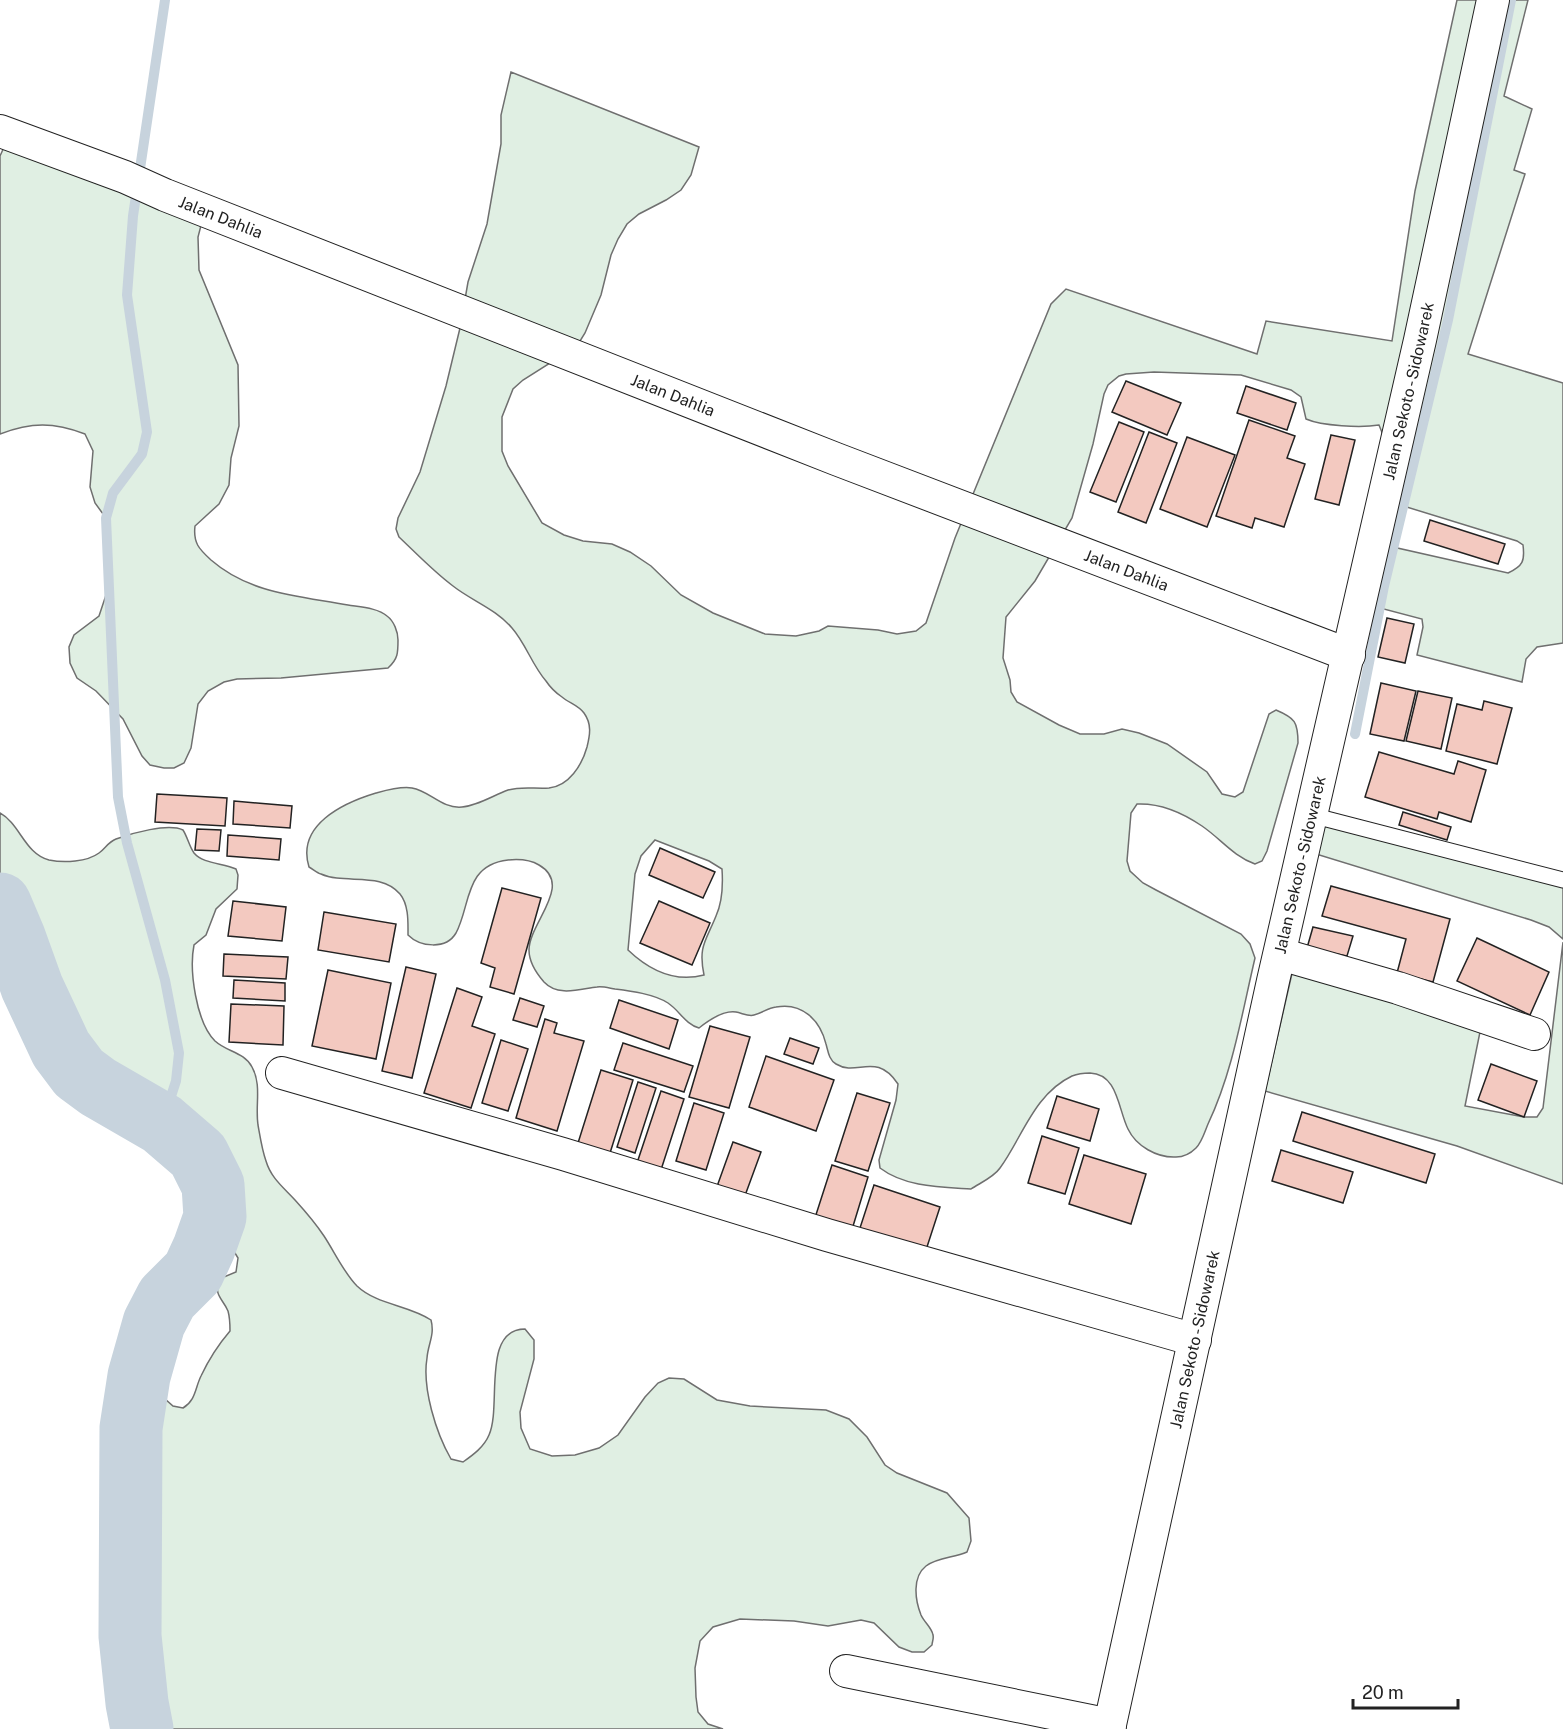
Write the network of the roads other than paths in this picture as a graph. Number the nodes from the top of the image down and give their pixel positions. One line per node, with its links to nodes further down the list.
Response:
1 (1493, 0): 3 (street, Jalan Sekoto - Sidowarek)
2 (0, 131): 3 (street, Jalan Dahlia)
3 (1349, 655): 4 (street, Jalan Sekoto - Sidowarek)
4 (1311, 815): 5 (lane); 6 (street, Jalan Sekoto - Sidowarek)
5 (1563, 880)
6 (1280, 954): 7 (street); 9 (street, Jalan Sekoto - Sidowarek)
7 (1534, 1034)
8 (282, 1073): 9 (street)
9 (1195, 1340): 11 (street, Jalan Sekoto - Sidowarek)
10 (846, 1671): 11 (street)
11 (1109, 1727)

